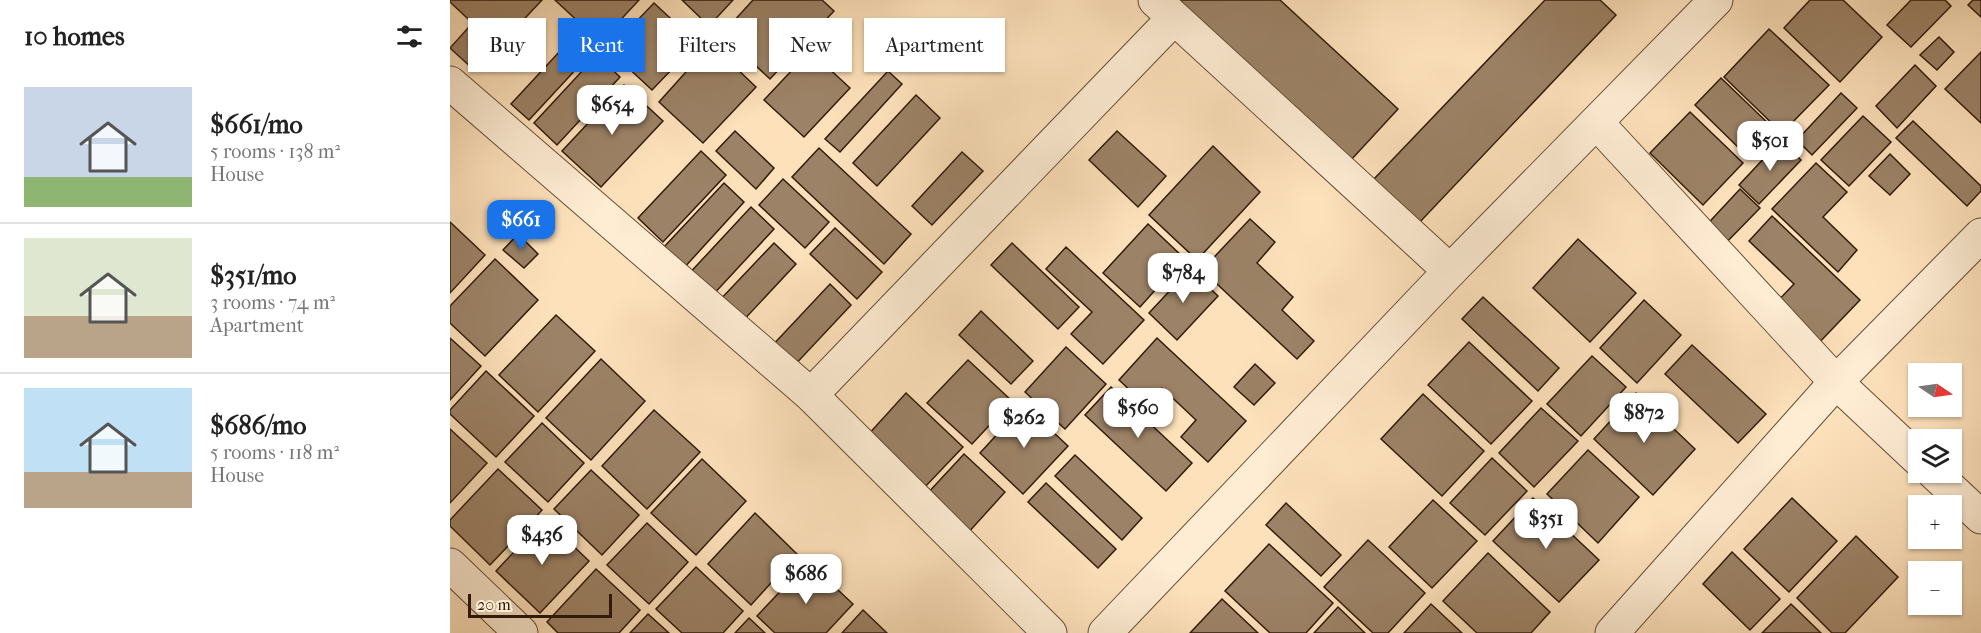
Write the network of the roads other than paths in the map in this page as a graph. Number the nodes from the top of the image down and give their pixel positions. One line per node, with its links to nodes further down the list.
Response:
1 (1716, 0): 4 (street)
2 (1164, 9): 6 (street); 8 (street)
3 (450, 83): 8 (street)
4 (1597, 123): 6 (street); 7 (street)
5 (1981, 235): 7 (street)
6 (1450, 271): 15 (street)
7 (1836, 382): 9 (street); 16 (street)
8 (811, 395): 14 (street)
9 (1908, 450)
10 (1944, 483): 11 (street)
11 (1981, 518)
12 (450, 566): 13 (street)
13 (521, 633)
14 (1050, 633)
15 (1105, 633)
16 (1612, 633)

